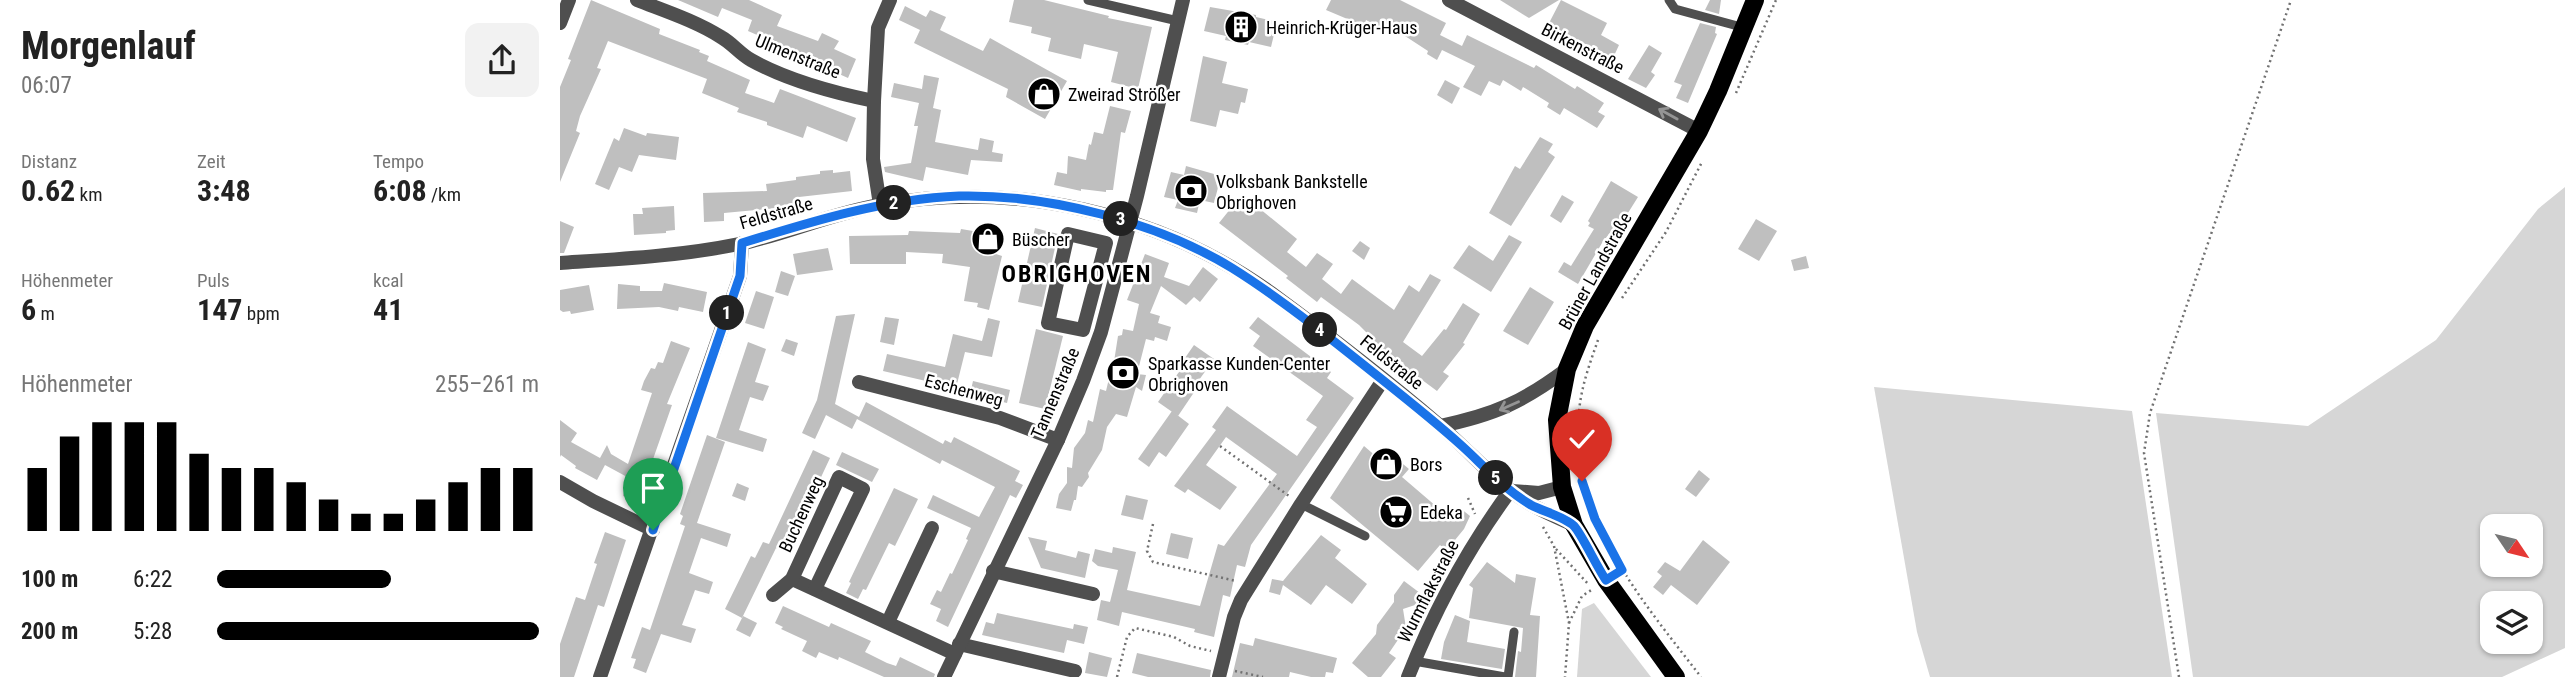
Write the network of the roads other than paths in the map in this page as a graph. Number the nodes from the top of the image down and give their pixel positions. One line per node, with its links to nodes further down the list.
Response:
1 (569, 0): 10 (street)
2 (637, 0): 12 (street, Ulmenstraße)
3 (890, 0): 12 (street)
4 (1088, 0): 9 (lane)
5 (1183, 0): 9 (street)
6 (1449, 0): 13 (street, Birkenstraße, one-way to 6)
7 (1669, 0): 11 (lane)
8 (1755, 0): 11 (main road, Brüner Landstraße)
9 (1178, 21): 15 (street)
10 (560, 23)
11 (1745, 29): 13 (main road, Brüner Landstraße)
12 (874, 101): 14 (street)
13 (1699, 131): 19 (main road, Brüner Landstraße)
14 (880, 205): 15 (street, Feldstraße); 16 (street, Feldstraße)
15 (1130, 221): 20 (street, Feldstraße); 23 (street, Tannenstraße)
16 (742, 243): 18 (street, Feldstraße); 30 (street)
17 (1105, 243): 17 (street)
18 (560, 263)
19 (1567, 369): 22 (street, one-way to 22); 25 (main road, Brüner Landstraße)
20 (1383, 380): 22 (street, Feldstraße); 27 (street)
21 (859, 382): 23 (street, Eschenweg)
22 (1440, 426): 26 (street, Feldstraße)
23 (1058, 440): 32 (street, Tannenstraße)
24 (560, 482): 30 (street)
25 (1562, 487): 26 (street); 28 (main road, Brüner Landstraße)
26 (1510, 491): 28 (street, Feldstraße); 40 (street, Wurmflakstraße)
27 (1301, 504): 31 (lane); 41 (street)
28 (1574, 526): 47 (main road, Brüner Landstraße)
29 (932, 528): 37 (street)
30 (653, 530): 43 (street)
31 (1366, 536)
32 (993, 571): 35 (street); 39 (street, Tannenstraße)
33 (792, 579): 34 (street, Buchenweg); 34 (street, Buchenweg); 36 (street, Buchenweg)
34 (815, 589): 37 (street, Buchenweg)
35 (1093, 594)
36 (773, 595)
37 (888, 622): 39 (street, Buchenweg)
38 (1514, 632): 46 (lane)
39 (957, 649): 42 (street); 44 (street, Tannenstraße)
40 (1414, 661): 45 (street, Wurmflakstraße); 46 (lane)
41 (1221, 666)
42 (1074, 671)
43 (600, 677)
44 (944, 677)
45 (1408, 677)
46 (1507, 677)
47 (1676, 677)

